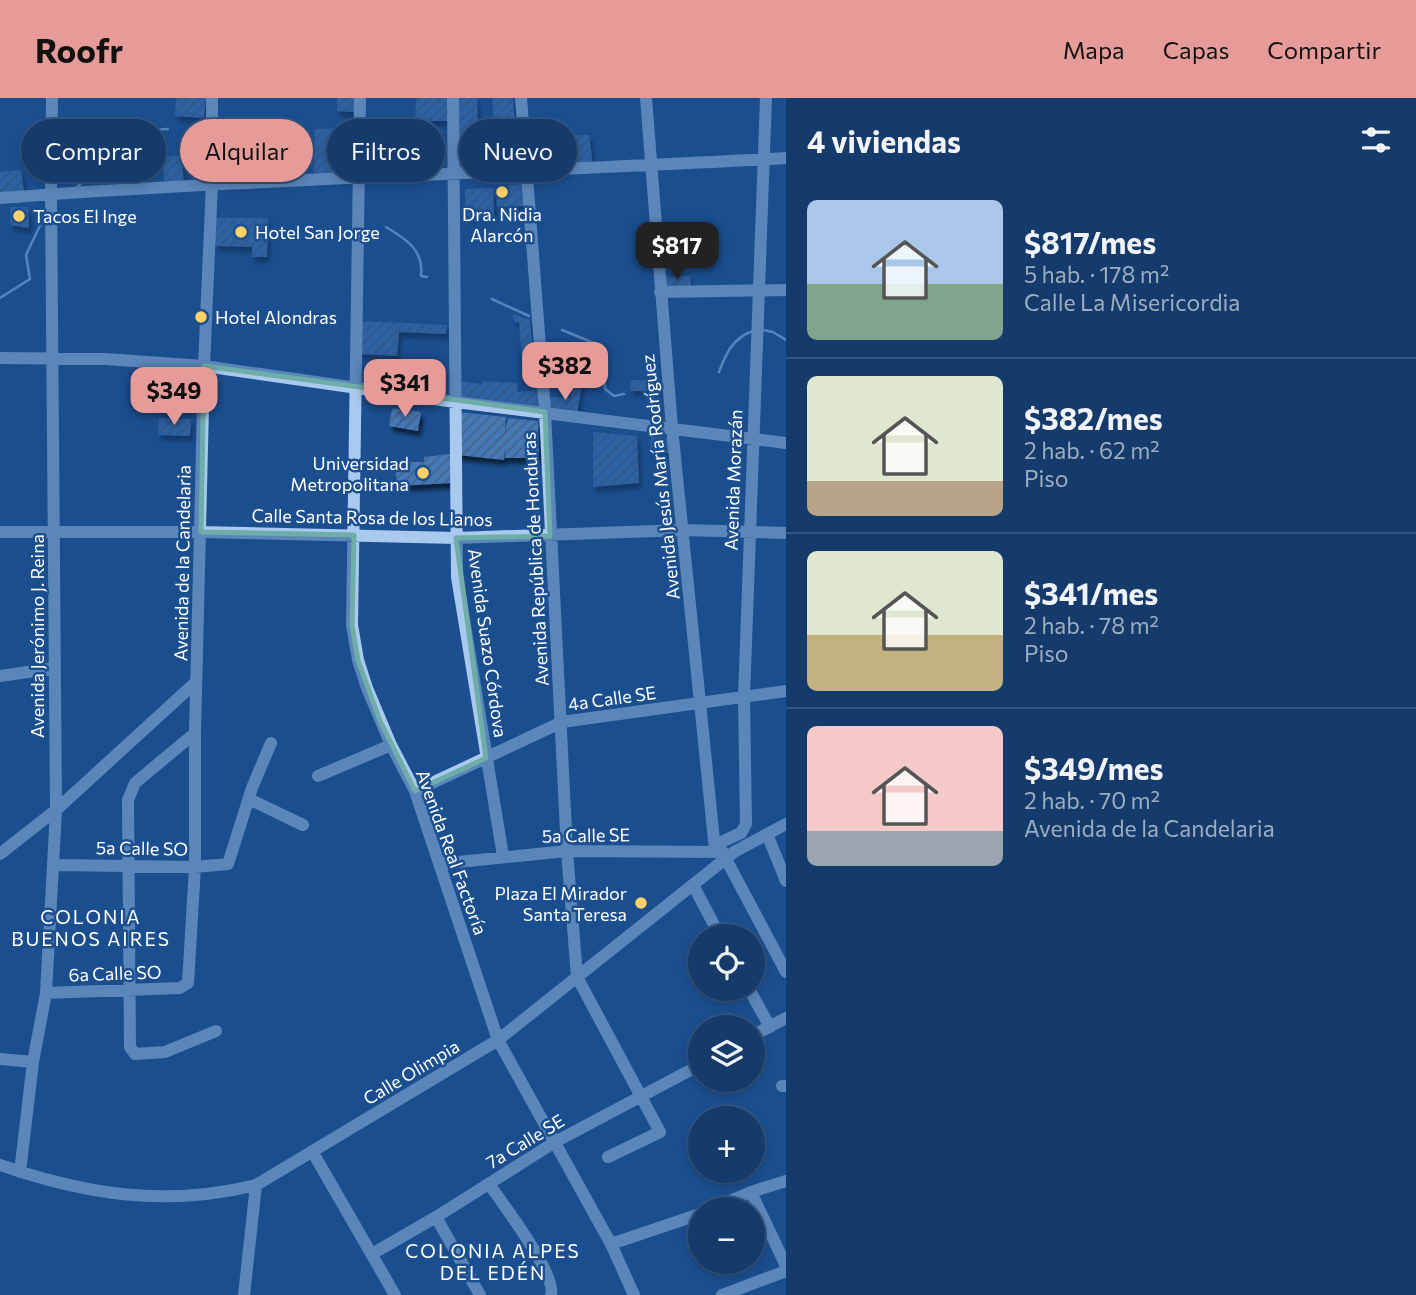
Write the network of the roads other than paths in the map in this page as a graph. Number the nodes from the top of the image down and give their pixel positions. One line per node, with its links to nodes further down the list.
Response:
1 (52, 98): 21 (street, Avenida Jerónimo J. Reina)
2 (212, 98): 20 (street, Avenida de la Candelaria)
3 (360, 98): 8 (street, Avenida Real Factoría)
4 (453, 98): 15 (street, Avenida Suazo Córdova)
5 (521, 98): 9 (street, Avenida República de Honduras)
6 (646, 98): 12 (street, Avenida Jesús María Rodríguez)
7 (766, 98): 11 (street, Avenida Morazán)
8 (360, 119)
9 (523, 119)
10 (786, 158): 11 (street)
11 (764, 159): 12 (street); 23 (street, Avenida Morazán)
12 (652, 165): 13 (street); 25 (street, Avenida Jesús María Rodríguez)
13 (577, 169)
14 (445, 175): 15 (street)
15 (453, 175): 16 (street); 30 (street, Avenida Suazo Córdova)
16 (459, 175)
17 (327, 180): 20 (street)
18 (359, 182): 29 (street, Avenida Real Factoría)
19 (528, 182): 31 (street, Avenida República de Honduras)
20 (212, 183): 21 (street); 28 (street, Avenida de la Candelaria)
21 (51, 194): 22 (street); 27 (street, Avenida Jerónimo J. Reina)
22 (0, 198)
23 (758, 290): 24 (street); 25 (street); 33 (street, Avenida Morazán)
24 (786, 290)
25 (660, 292): 32 (street, Avenida Jesús María Rodríguez)
26 (0, 358): 27 (street)
27 (52, 360): 28 (street); 35 (street, Avenida Jerónimo J. Reina)
28 (204, 366): 29 (street); 38 (street, Avenida de la Candelaria)
29 (356, 388): 30 (street); 41 (street, Avenida Real Factoría)
30 (455, 402): 31 (street); 43 (street, Avenida Suazo Córdova)
31 (545, 412): 32 (street); 42 (street, Avenida República de Honduras)
32 (672, 428): 33 (street); 36 (street, Avenida Jesús María Rodríguez)
33 (752, 438): 34 (street); 39 (street, Avenida Morazán)
34 (786, 443)
35 (54, 530): 37 (street, Calle Santa Rosa de los Llanos); 38 (street, Calle Santa Rosa de los Llanos); 44 (street, Avenida Jerónimo J. Reina)
36 (683, 530): 39 (street, Calle Santa Rosa de los Llanos); 42 (street, Calle Santa Rosa de los Llanos); 49 (street, Avenida Jesús María Rodríguez)
37 (0, 532)
38 (201, 532): 41 (street, Calle Santa Rosa de los Llanos); 46 (street, Avenida de la Candelaria)
39 (749, 532): 40 (street, Calle Santa Rosa de los Llanos); 48 (street, Avenida Morazán)
40 (786, 533)
41 (354, 535): 43 (street, Calle Santa Rosa de los Llanos); 53 (street, Avenida Real Factoría)
42 (550, 536): 43 (street, Calle Santa Rosa de los Llanos); 50 (street, Avenida República de Honduras)
43 (456, 538): 54 (street, Avenida Suazo Córdova)
44 (55, 668): 45 (street); 58 (street, Avenida Jerónimo J. Reina)
45 (0, 676)
46 (196, 682): 51 (street, Avenida de la Candelaria); 58 (street)
47 (786, 691): 48 (street, 4a Calle SE)
48 (744, 697): 49 (street, 4a Calle SE); 63 (street, Avenida Morazán)
49 (702, 704): 50 (street, 4a Calle SE); 63 (street, Avenida Jesús María Rodríguez)
50 (562, 722): 54 (street, 4a Calle SE); 62 (street, Avenida República de Honduras)
51 (195, 733): 68 (street); 69 (street, Avenida de la Candelaria)
52 (271, 743): 57 (street)
53 (391, 745): 55 (street); 56 (street, Avenida Real Factoría)
54 (486, 758): 56 (street, 4a Calle SE); 65 (street, Avenida Suazo Córdova)
55 (318, 776)
56 (415, 791): 66 (street, Avenida Real Factoría)
57 (249, 799): 60 (street); 69 (street, 5a Calle SO)
58 (56, 810): 64 (street); 67 (street, Avenida Jerónimo J. Reina)
59 (786, 824): 61 (street, Calle Olimpia)
60 (303, 825)
61 (767, 834): 63 (street, Calle Olimpia); 70 (street)
62 (567, 852): 63 (street, 5a Calle SE); 65 (street, 5a Calle SE); 74 (street, Avenida República de Honduras)
63 (723, 852): 71 (street, Calle Olimpia); 73 (street)
64 (0, 854)
65 (503, 856): 66 (street, 5a Calle SE)
66 (439, 864): 83 (street, Avenida Real Factoría)
67 (55, 865): 68 (street, 5a Calle SO); 77 (street, Avenida Jerónimo J. Reina)
68 (127, 866): 69 (street, 5a Calle SO); 76 (street)
69 (195, 867): 75 (street, Avenida de la Candelaria)
70 (786, 881)
71 (693, 885): 72 (street); 74 (street, Calle Olimpia)
72 (714, 924)
73 (786, 972)
74 (577, 977): 83 (street, Calle Olimpia); 87 (street)
75 (185, 987): 76 (street, 6a Calle SO)
76 (130, 989): 77 (street, 6a Calle SO); 82 (street)
77 (46, 993): 85 (street, Avenida Jerónimo J. Reina)
78 (755, 1001): 80 (street)
79 (786, 1018): 80 (street)
80 (769, 1027): 81 (street)
81 (765, 1029)
82 (216, 1031)
83 (498, 1040): 88 (street, Avenida Real Factoría); 89 (street, Calle Olimpia)
84 (0, 1059): 85 (street)
85 (33, 1062): 92 (street, Avenida Jerónimo J. Reina)
86 (688, 1071): 87 (street, 7a Calle SE)
87 (642, 1096): 88 (street, 7a Calle SE); 90 (street)
88 (555, 1142): 94 (street, 7a Calle SE); 100 (street, Avenida Real Factoría)
89 (313, 1151): 95 (street, Calle Olimpia); 101 (street)
90 (608, 1157)
91 (0, 1165): 92 (street, Calle Olimpia)
92 (20, 1172): 95 (street, Calle Olimpia)
93 (786, 1181): 96 (street)
94 (489, 1184): 98 (street, 7a Calle SE); 106 (street)
95 (256, 1185): 103 (street)
96 (751, 1192): 97 (street); 102 (street)
97 (739, 1197)
98 (436, 1217): 101 (street, 7a Calle SE); 105 (street)
99 (688, 1218): 100 (street)
100 (611, 1244): 107 (street, Avenida Real Factoría)
101 (372, 1254): 104 (street)
102 (786, 1268): 108 (street)
103 (244, 1295)
104 (395, 1295)
105 (480, 1295)
106 (551, 1295)
107 (634, 1295)
108 (722, 1295)

